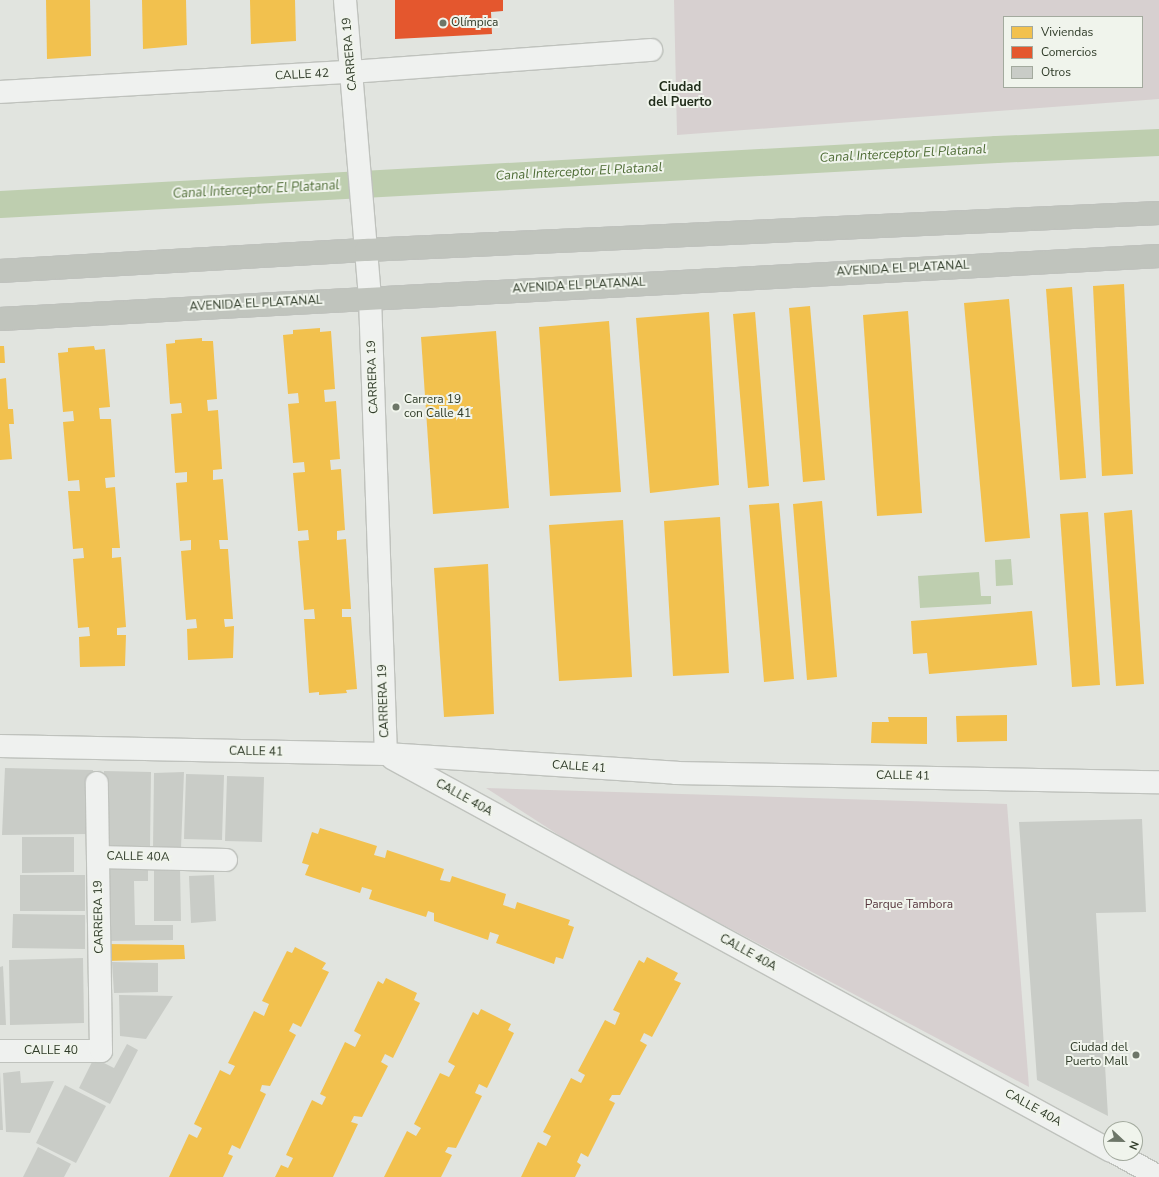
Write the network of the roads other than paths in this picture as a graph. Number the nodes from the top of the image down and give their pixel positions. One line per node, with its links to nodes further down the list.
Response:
1 (345, 0): 3 (street, CARRERA 19)
2 (651, 50): 3 (street, CALLE 42)
3 (352, 72): 4 (street, CALLE 42); 6 (street, CARRERA 19)
4 (0, 92)
5 (1159, 213): 6 (main road)
6 (365, 239): 8 (main road); 9 (street, CARRERA 19)
7 (1159, 256): 9 (main road, AVENIDA EL PLATANAL)
8 (0, 271)
9 (370, 298): 10 (main road, AVENIDA EL PLATANAL); 12 (street, CARRERA 19)
10 (0, 319)
11 (0, 746): 12 (street, CALLE 41)
12 (386, 754): 13 (street, CALLE 41); 19 (street, CALLE 40A)
13 (1159, 782)
14 (97, 783): 15 (street, CARRERA 19)
15 (98, 856): 16 (street, CALLE 40A); 18 (street, CARRERA 19)
16 (226, 860)
17 (0, 1051): 18 (street, CALLE 40)
18 (101, 1051)
19 (1103, 1146)
20 (1130, 1161): 21 (street)
21 (1159, 1177)

